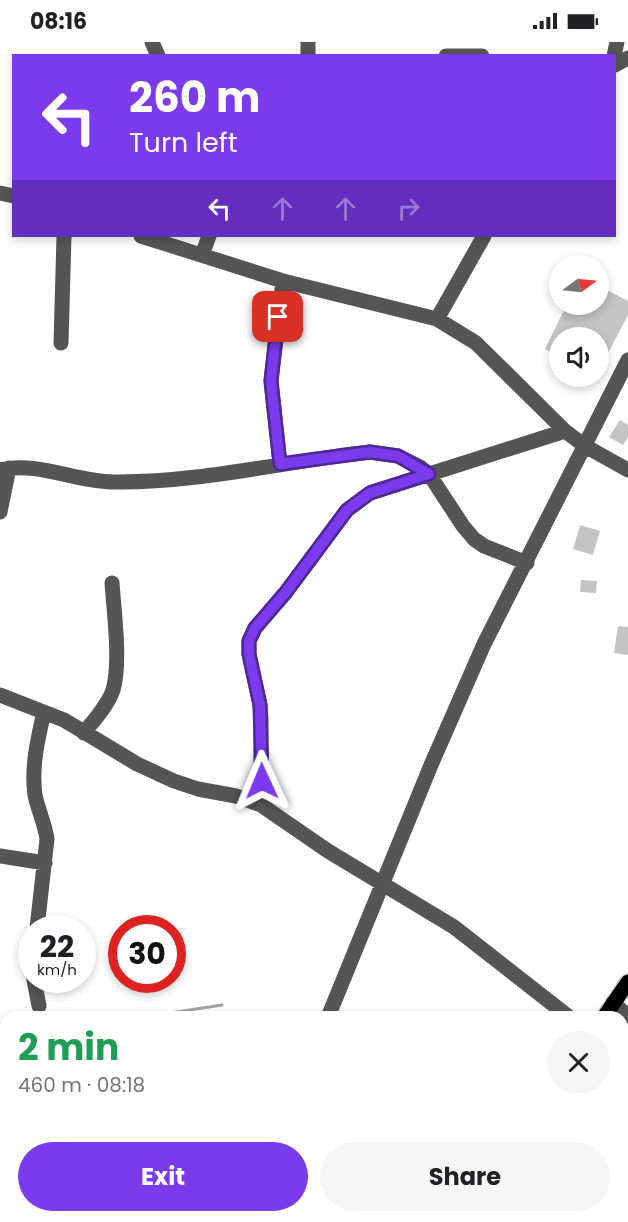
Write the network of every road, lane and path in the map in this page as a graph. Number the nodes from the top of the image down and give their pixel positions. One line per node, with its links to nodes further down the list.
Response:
1 (63, 237): 8 (street)
2 (144, 237): 5 (street)
3 (208, 237): 5 (street)
4 (483, 237): 7 (street)
5 (202, 255): 6 (street)
6 (283, 281): 7 (street); 12 (street)
7 (437, 319): 10 (street)
8 (61, 343)
9 (628, 360): 11 (street)
10 (565, 431): 11 (street); 15 (street)
11 (585, 446): 14 (street); 17 (street)
12 (280, 464): 13 (street); 15 (street)
13 (4, 469): 16 (street)
14 (628, 470)
15 (429, 474): 17 (street); 22 (street)
16 (0, 512)
17 (527, 563): 25 (street)
18 (112, 583): 21 (street)
19 (0, 695): 20 (street)
20 (44, 712): 21 (street); 24 (street)
21 (84, 733): 22 (street)
22 (261, 805): 25 (street)
23 (0, 856): 24 (street)
24 (45, 864): 26 (street)
25 (382, 885): 31 (street); 32 (street)
26 (39, 915)
27 (628, 982): 29 (main road)
28 (37, 993): 30 (street)
29 (613, 1003): 33 (main road); 34 (street)
30 (39, 1005)
31 (330, 1011)
32 (561, 1011)
33 (608, 1011)
34 (622, 1011)

